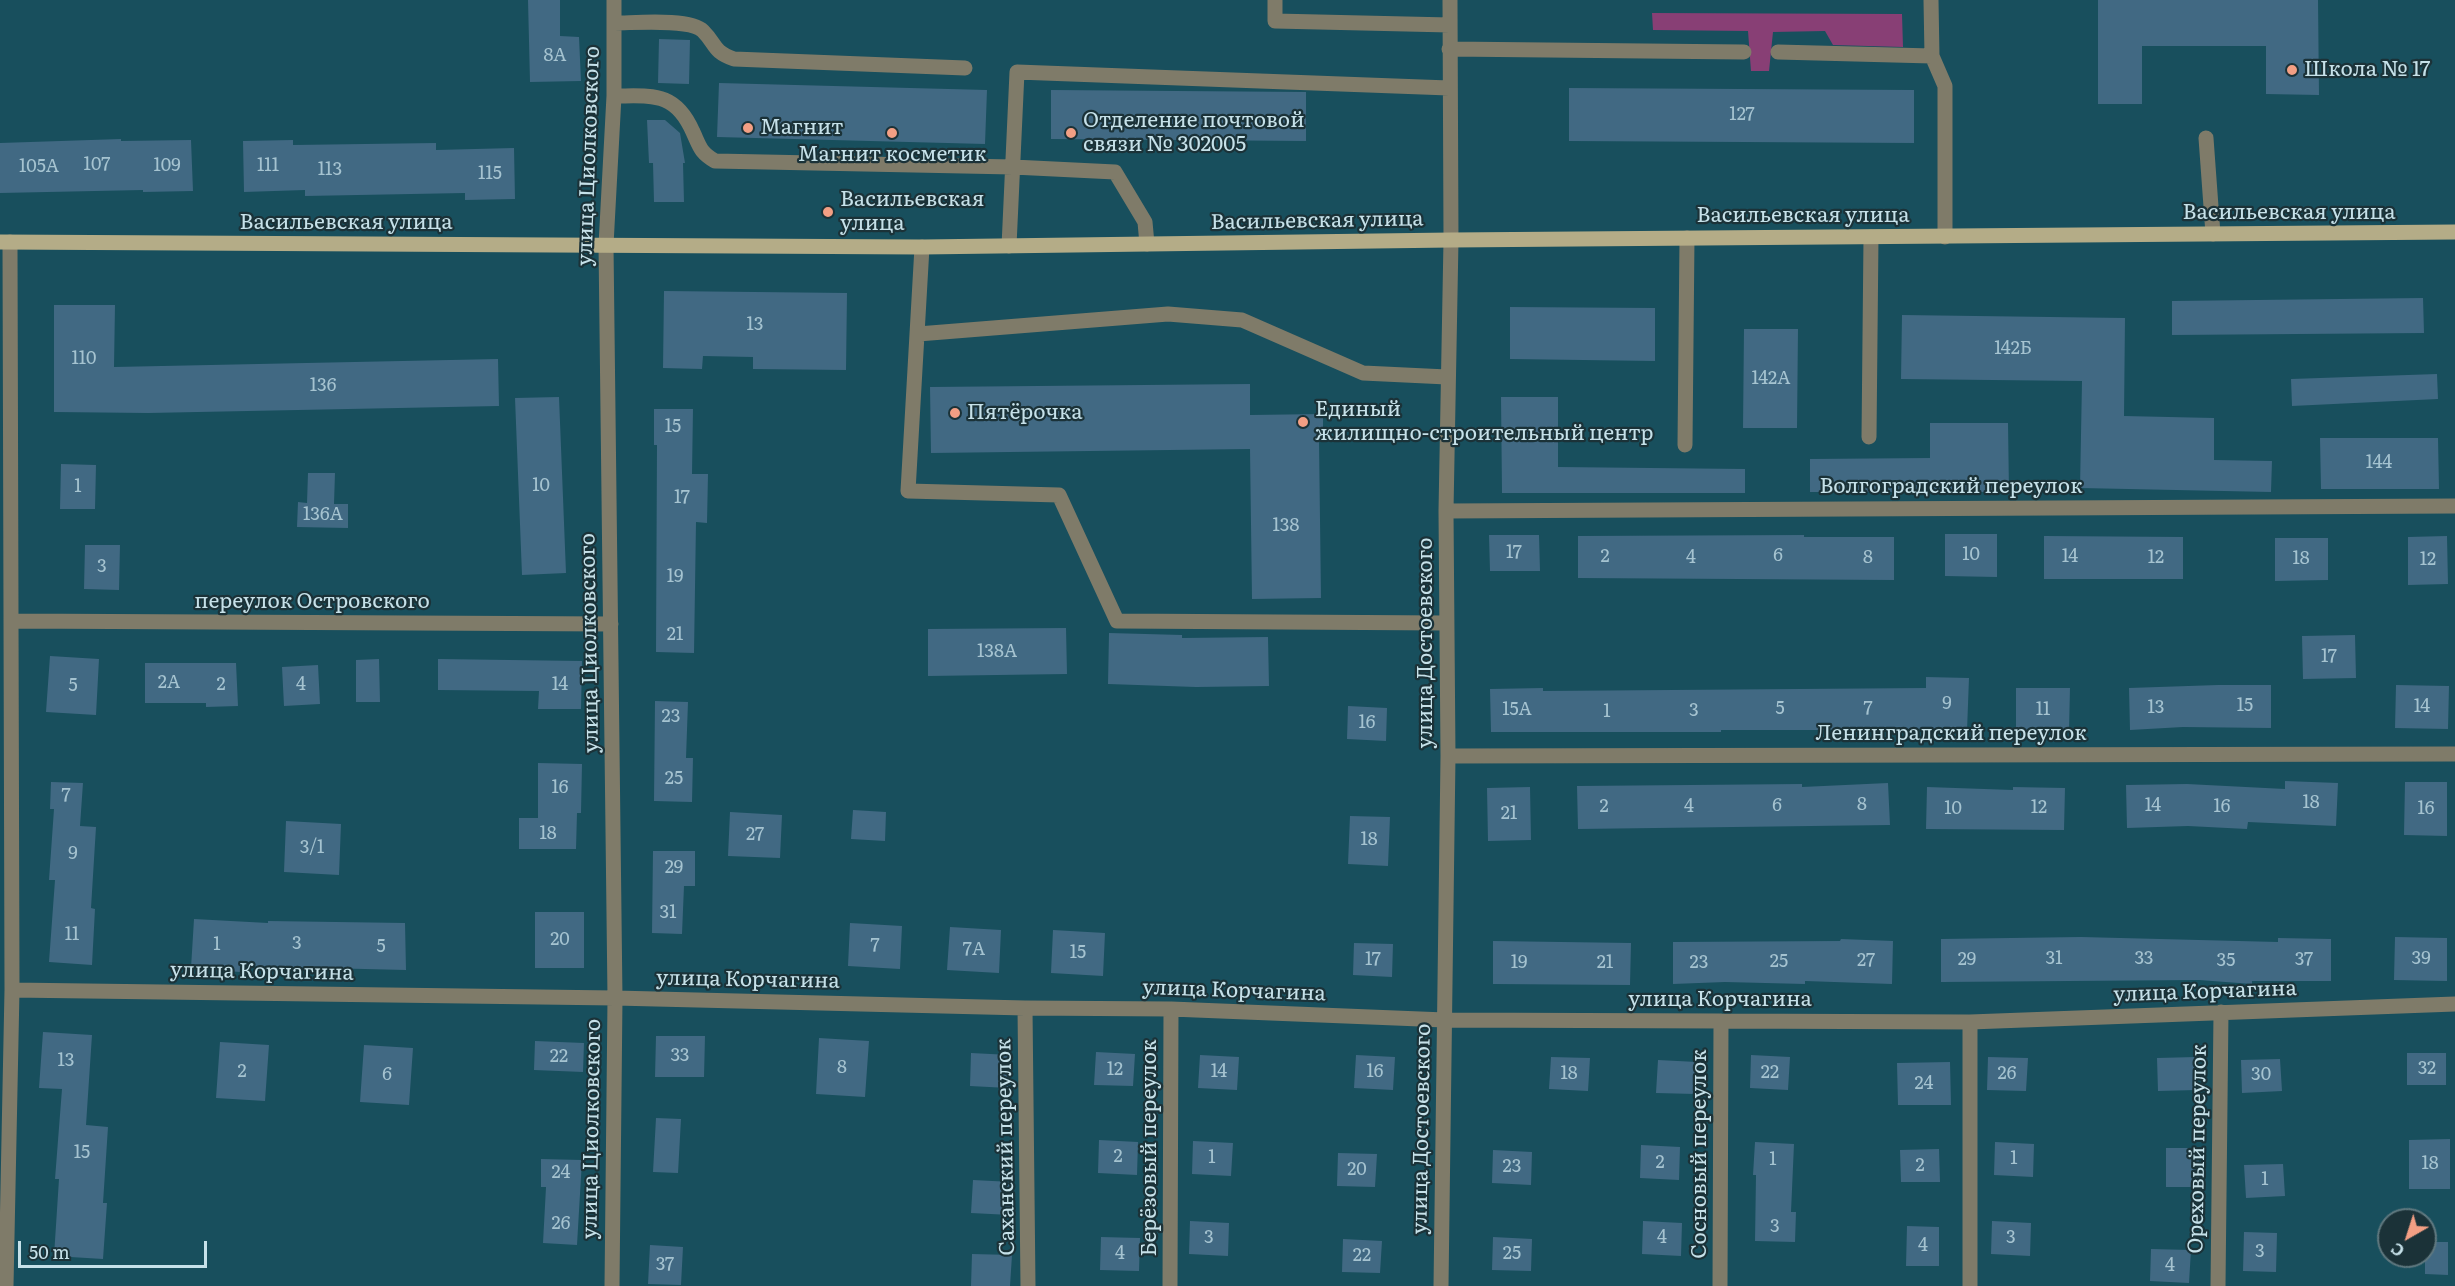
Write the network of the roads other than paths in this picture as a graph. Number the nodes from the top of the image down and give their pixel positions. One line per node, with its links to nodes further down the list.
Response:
1 (614, 0): 5 (street, улица Циолковского)
2 (1275, 0): 6 (street)
3 (1450, 0): 6 (street, улица Достоевского)
4 (1931, 0): 10 (street)
5 (615, 23): 11 (street); 13 (street, улица Циолковского)
6 (1450, 25): 7 (street, улица Достоевского)
7 (1449, 49): 8 (street); 12 (street, улица Достоевского)
8 (1744, 52)
9 (1778, 52): 10 (street)
10 (1932, 56): 19 (street)
11 (965, 68)
12 (1449, 88): 15 (street); 21 (street, улица Достоевского)
13 (614, 96): 15 (street); 24 (street, улица Циолковского)
14 (2206, 138): 17 (street)
15 (1013, 167): 23 (street); 25 (street)
16 (2455, 232): 17 (main road, Васильевская улица)
17 (2213, 234): 19 (main road, Васильевская улица)
18 (1871, 237): 19 (main road, Васильевская улица); 20 (main road, Васильевская улица); 29 (street)
19 (1945, 237)
20 (1687, 238): 21 (main road, Васильевская улица); 30 (street)
21 (1451, 240): 23 (main road, Васильевская улица); 28 (street, улица Достоевского)
22 (5, 242): 24 (main road, Васильевская улица); 33 (street)
23 (1147, 244): 25 (main road, Васильевская улица)
24 (606, 245): 26 (main road, Васильевская улица); 34 (street, улица Циолковского)
25 (1009, 246): 26 (main road, Васильевская улица)
26 (922, 247): 27 (street)
27 (918, 334): 28 (street); 35 (street)
28 (1448, 376): 32 (street, улица Достоевского)
29 (1869, 437)
30 (1685, 445)
31 (2455, 506): 32 (street, Волгоградский переулок)
32 (1446, 511): 35 (street, улица Достоевского)
33 (12, 621): 34 (street, переулок Островского); 38 (street)
34 (611, 624): 39 (street, улица Циолковского)
35 (1446, 624): 37 (street, улица Достоевского)
36 (2455, 754): 37 (street, Ленинградский переулок)
37 (1448, 756): 44 (street, улица Достоевского)
38 (12, 990): 39 (street, улица Корчагина); 47 (street)
39 (615, 998): 41 (street, улица Корчагина); 48 (street, улица Циолковского)
40 (2455, 1004): 43 (street, улица Корчагина)
41 (1025, 1008): 42 (street, улица Корчагина); 49 (street, Саханский переулок)
42 (1171, 1009): 44 (street, улица Корчагина); 50 (street, Берёзовый переулок)
43 (2221, 1012): 46 (street, улица Корчагина); 54 (street, Ореховый переулок)
44 (1445, 1020): 45 (street, улица Корчагина); 51 (street, улица Достоевского)
45 (1721, 1021): 46 (street, улица Корчагина); 52 (street, Сосновый переулок)
46 (1970, 1022): 53 (street)
47 (6, 1286)
48 (612, 1286)
49 (1028, 1286)
50 (1170, 1286)
51 (1441, 1286)
52 (1720, 1286)
53 (1970, 1286)
54 (2218, 1286)

